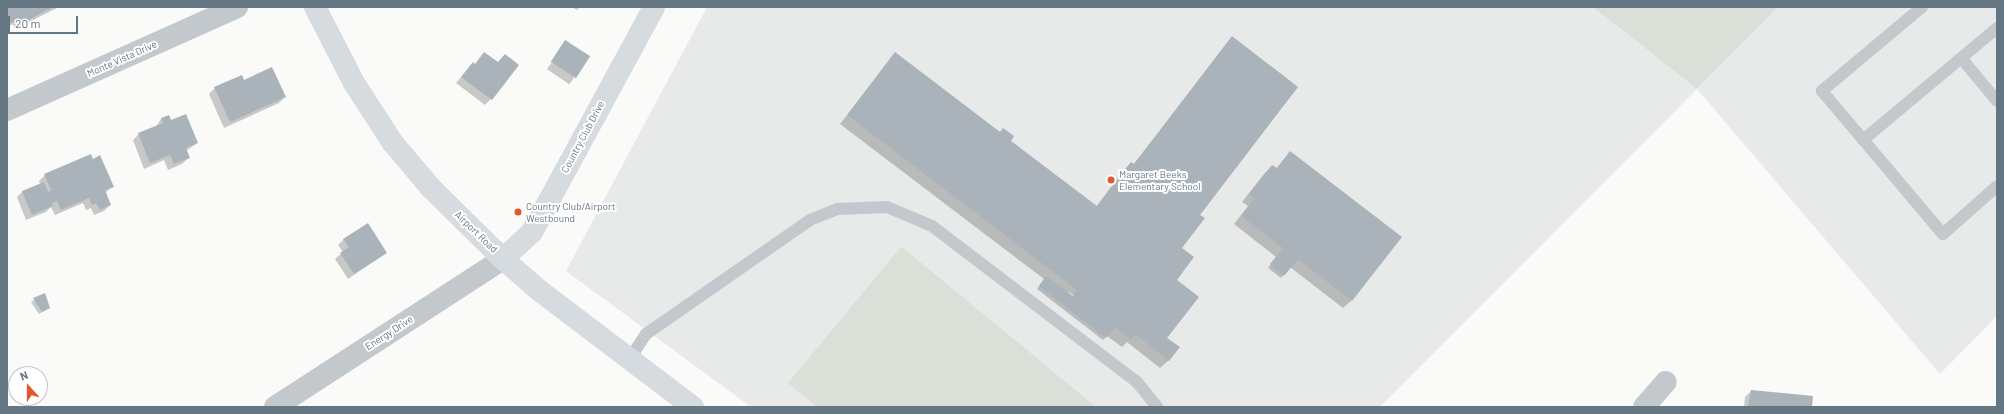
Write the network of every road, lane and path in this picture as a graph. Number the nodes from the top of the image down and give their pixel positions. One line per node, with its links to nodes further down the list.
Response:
1 (237, 7): 8 (street, Monte Vista Drive)
2 (315, 7): 11 (street, Airport Road)
3 (654, 7): 11 (street, Country Club Drive)
4 (1922, 7): 9 (lane)
5 (1997, 28): 6 (lane)
6 (1962, 58): 7 (lane); 9 (lane)
7 (1997, 101)
8 (7, 110)
9 (1863, 140): 10 (lane)
10 (1997, 186)
11 (503, 259): 12 (street, Airport Road); 15 (street, Energy Drive)
12 (629, 360): 14 (lane); 16 (street, Airport Road)
13 (1666, 382): 17 (street)
14 (1155, 404)
15 (275, 407)
16 (693, 407)
17 (1644, 407)

